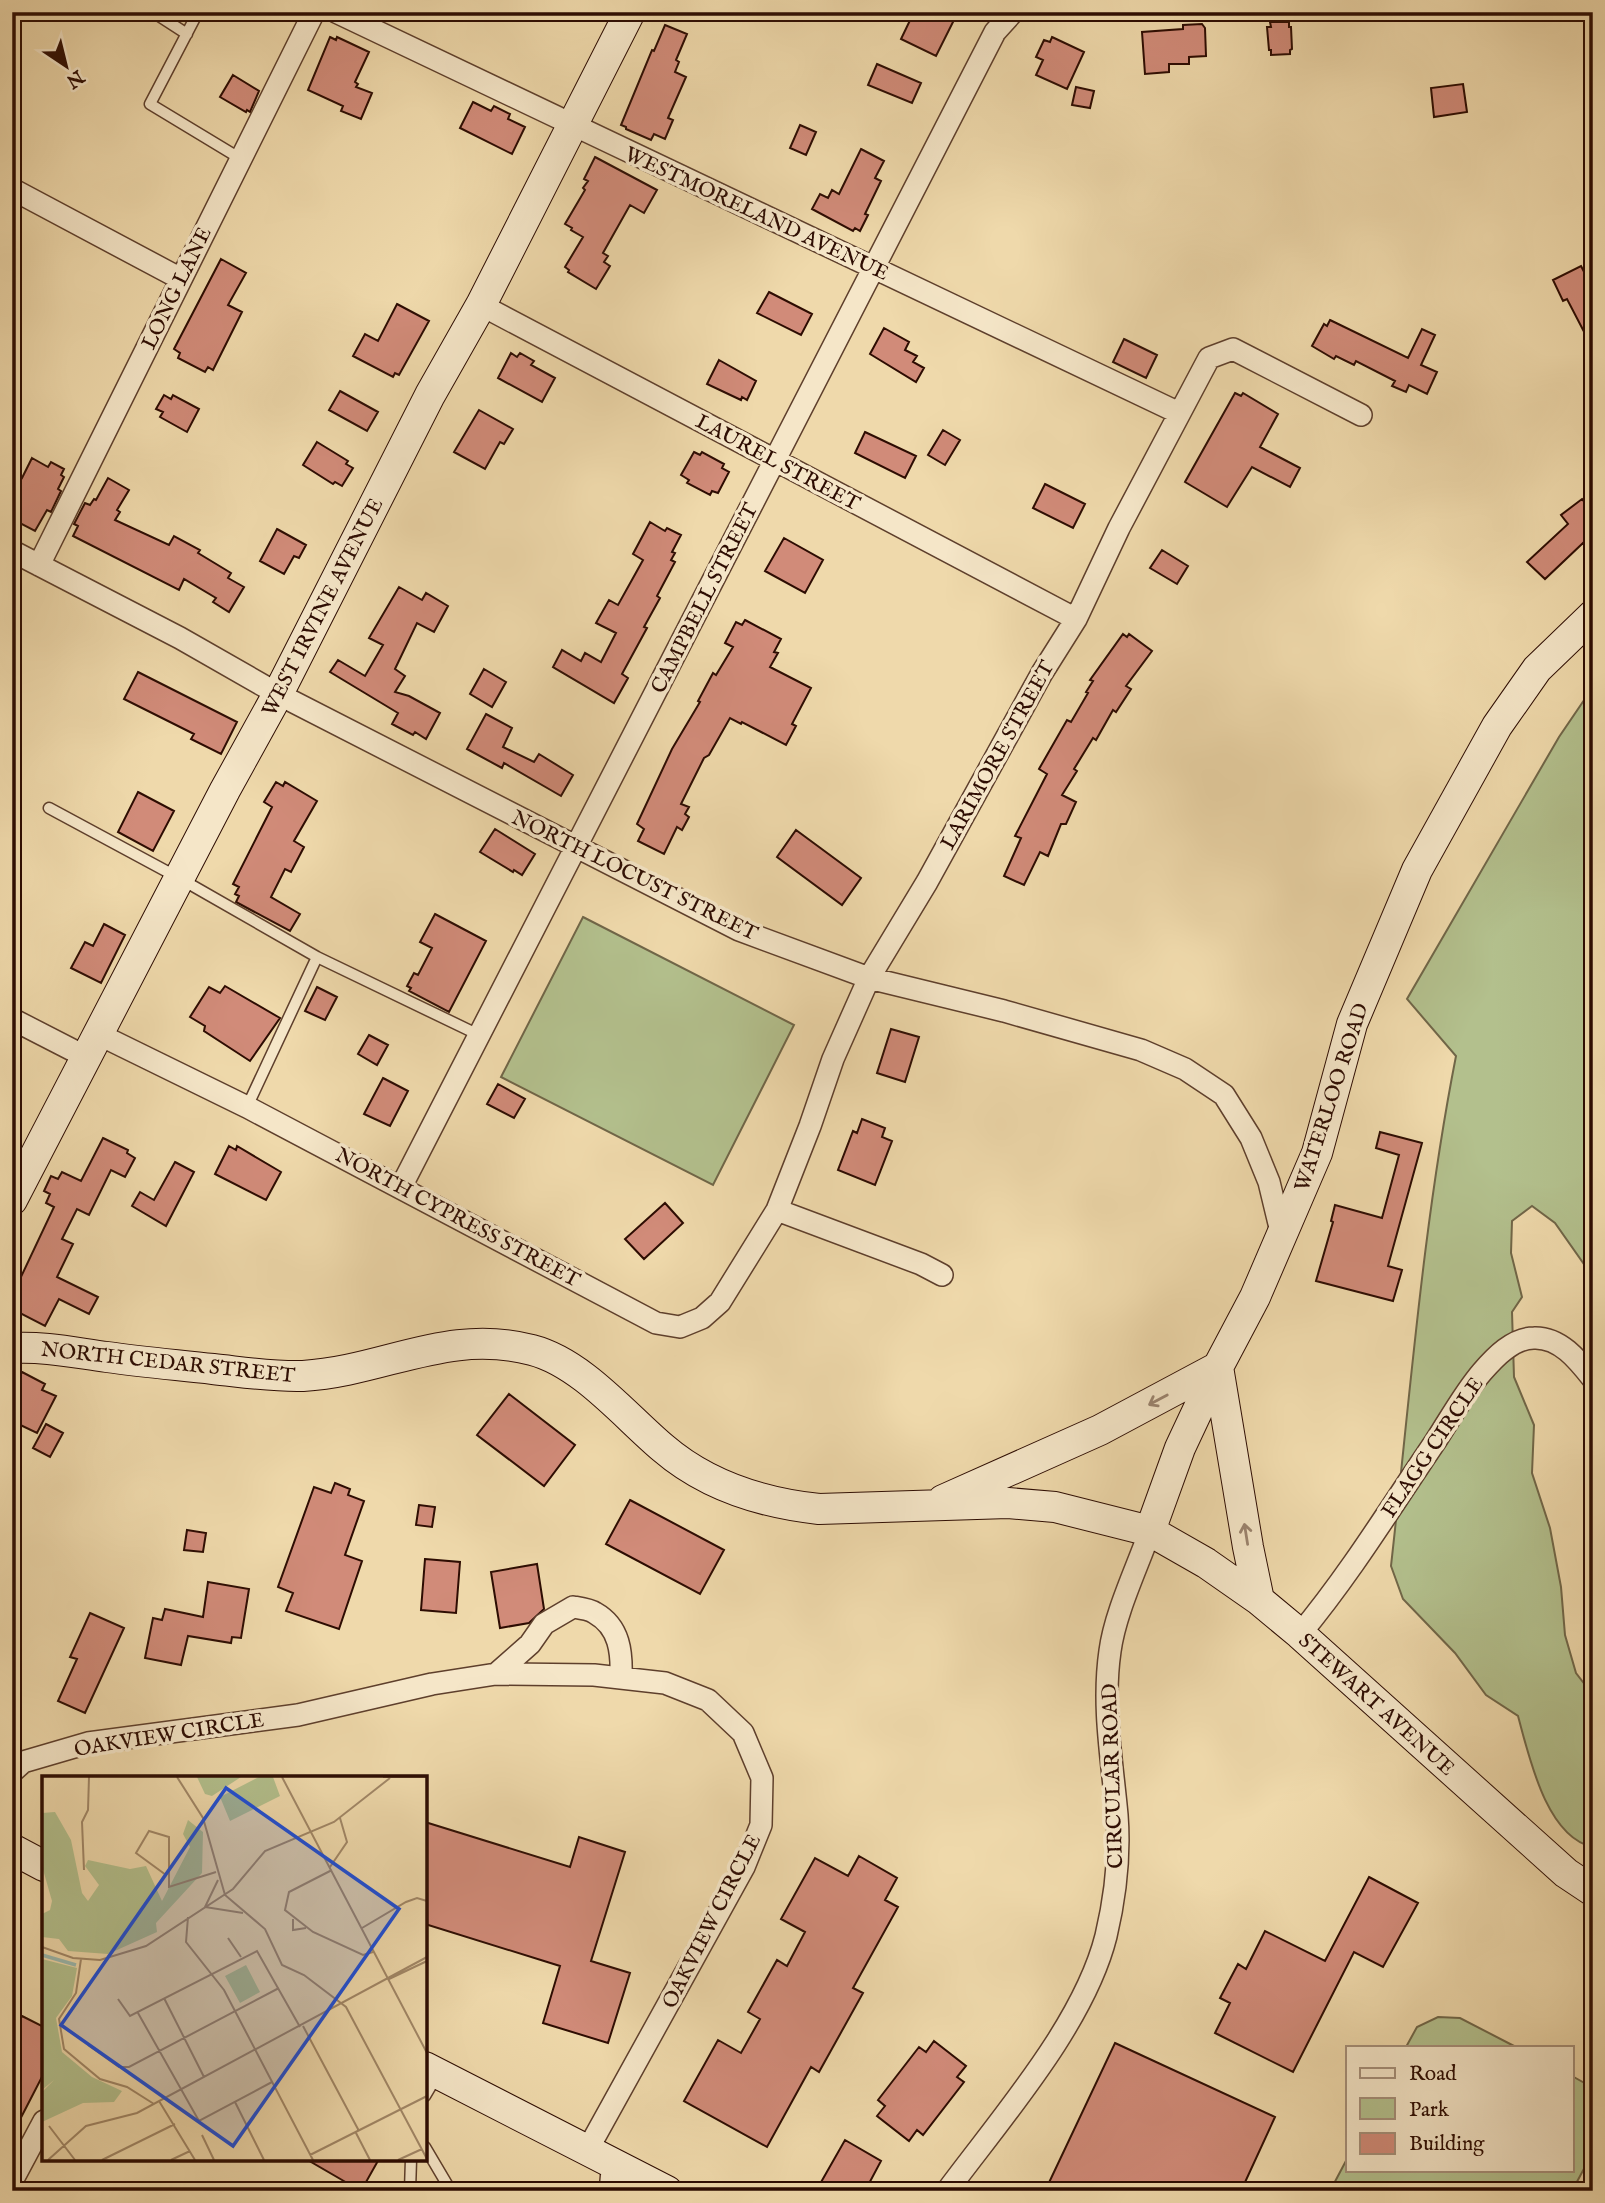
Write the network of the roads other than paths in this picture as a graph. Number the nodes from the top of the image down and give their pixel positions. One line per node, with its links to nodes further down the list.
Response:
1 (153, 12): 7 (lane)
2 (198, 12): 7 (lane)
3 (314, 12): 9 (street, LONG LANE)
4 (336, 12): 8 (street, WESTMORELAND AVENUE)
5 (630, 12): 8 (street, WEST IRVINE AVENUE)
6 (1013, 12): 11 (street, CAMPBELL STREET)
7 (187, 34): 9 (lane)
8 (572, 125): 11 (street, WESTMORELAND AVENUE); 13 (street, WEST IRVINE AVENUE)
9 (241, 159): 12 (street, LONG LANE)
10 (12, 189): 12 (street)
11 (874, 269): 14 (street, WESTMORELAND AVENUE); 16 (street, CAMPBELL STREET)
12 (181, 279): 18 (street, LONG LANE)
13 (481, 305): 16 (street, LAUREL STREET); 21 (street, WEST IRVINE AVENUE)
14 (1179, 414): 15 (street, LARIMORE STREET); 20 (street, LARIMORE STREET)
15 (1361, 415)
16 (775, 460): 20 (street, LAUREL STREET); 23 (street, CAMPBELL STREET)
17 (12, 551): 18 (street, NORTH LOCUST STREET)
18 (39, 565): 21 (street, NORTH LOCUST STREET)
19 (1593, 615): 34 (street, WATERLOO ROAD)
20 (1076, 619): 26 (street, LARIMORE STREET)
21 (278, 694): 23 (street, NORTH LOCUST STREET); 24 (street, WEST IRVINE AVENUE)
22 (49, 808): 24 (lane)
23 (576, 848): 26 (street, NORTH LOCUST STREET); 28 (street, CAMPBELL STREET)
24 (179, 878): 25 (lane); 29 (street, WEST IRVINE AVENUE)
25 (317, 957): 28 (lane); 30 (lane)
26 (869, 978): 33 (street, LARIMORE STREET); 34 (street, NORTH LOCUST STREET)
27 (12, 1019): 29 (street, NORTH CYPRESS STREET)
28 (479, 1035): 31 (street, CAMPBELL STREET)
29 (92, 1046): 30 (street, NORTH CYPRESS STREET); 32 (street, WEST IRVINE AVENUE)
30 (247, 1107): 31 (street, NORTH CYPRESS STREET)
31 (401, 1187): 33 (street, NORTH CYPRESS STREET)
32 (13, 1198)
33 (777, 1210): 35 (street)
34 (1282, 1236): 37 (street, WATERLOO ROAD)
35 (942, 1275)
36 (12, 1348): 39 (street, NORTH CEDAR STREET)
37 (1218, 1367): 39 (street, one-way to 39); 40 (street, WATERLOO ROAD); 41 (street, one-way to 37)
38 (1593, 1379): 42 (street, FLAGG CIRCLE)
39 (932, 1505): 40 (street, NORTH CEDAR STREET)
40 (1150, 1531): 41 (street, STEWART AVENUE); 59 (street, CIRCULAR ROAD)
41 (1259, 1600): 42 (street, STEWART AVENUE)
42 (1300, 1634): 48 (street, STEWART AVENUE)
43 (496, 1674): 44 (street, OAKVIEW CIRCLE); 44 (street); 45 (street, OAKVIEW CIRCLE)
44 (621, 1678): 52 (street, OAKVIEW CIRCLE)
45 (12, 1772)
46 (12, 1849): 47 (street)
47 (42, 1865)
48 (1593, 1891)
49 (430, 2079): 52 (street)
50 (42, 2125): 54 (street)
51 (427, 2150): 56 (lane)
52 (601, 2155): 57 (street); 58 (street)
53 (411, 2161): 55 (lane)
54 (12, 2181)
55 (410, 2191)
56 (451, 2191)
57 (610, 2191)
58 (667, 2191)
59 (947, 2191)

